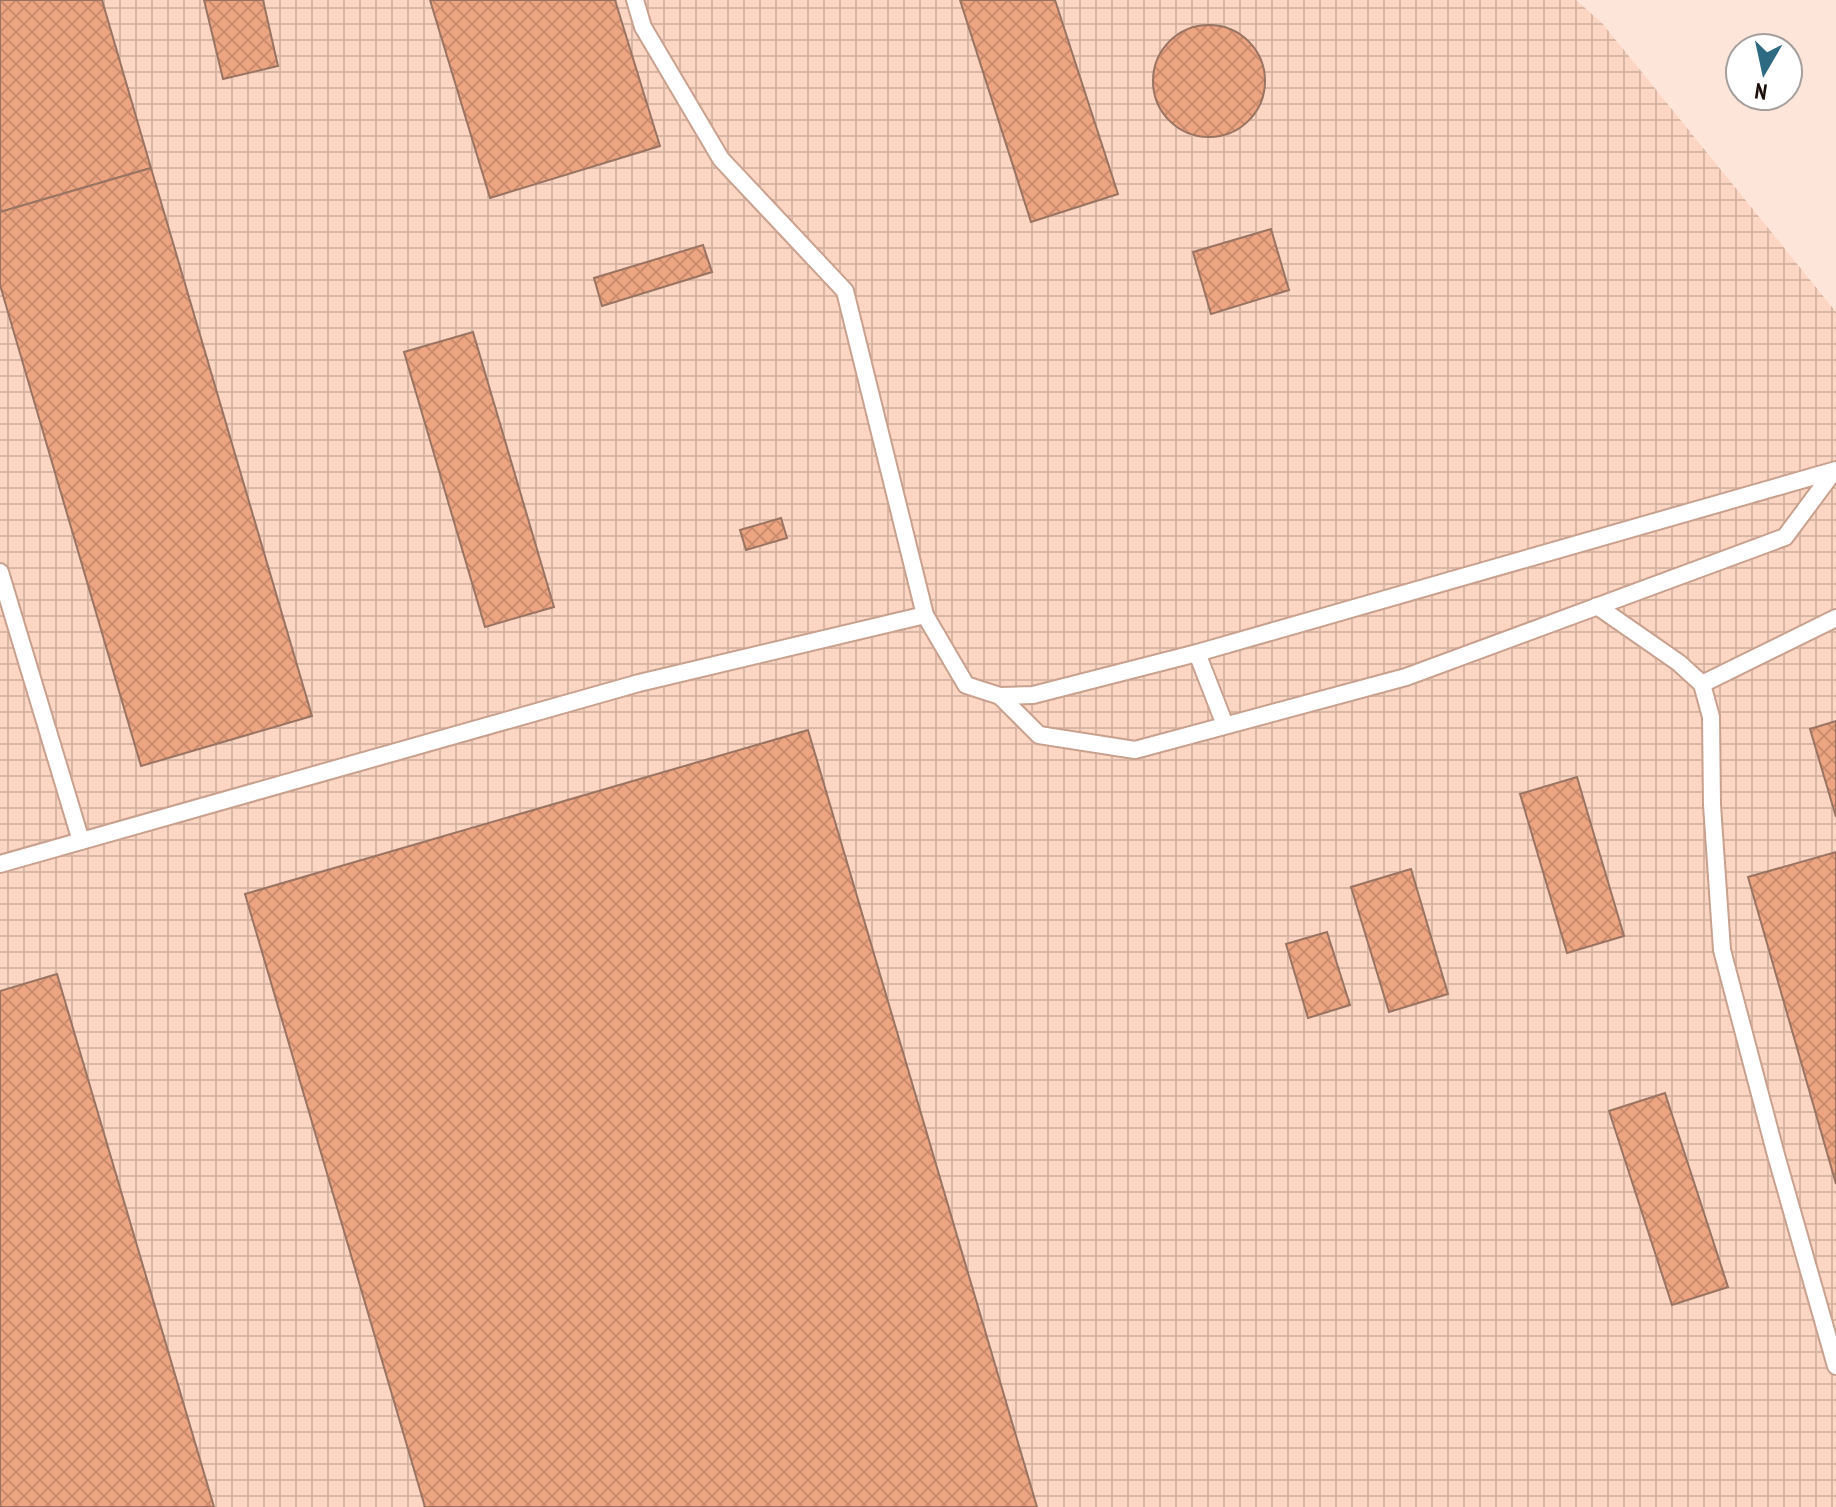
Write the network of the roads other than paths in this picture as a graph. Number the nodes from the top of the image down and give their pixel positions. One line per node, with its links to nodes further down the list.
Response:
1 (635, 0): 5 (lane)
2 (1835, 471): 4 (lane); 7 (lane)
3 (0, 572): 11 (lane)
4 (1597, 606): 8 (lane); 10 (lane)
5 (925, 615): 9 (lane); 11 (lane)
6 (1836, 618): 8 (lane)
7 (1197, 653): 9 (lane); 10 (lane)
8 (1702, 684): 13 (lane)
9 (1000, 696): 10 (lane)
10 (1225, 725)
11 (81, 841): 12 (lane)
12 (0, 864)
13 (1836, 1366)

